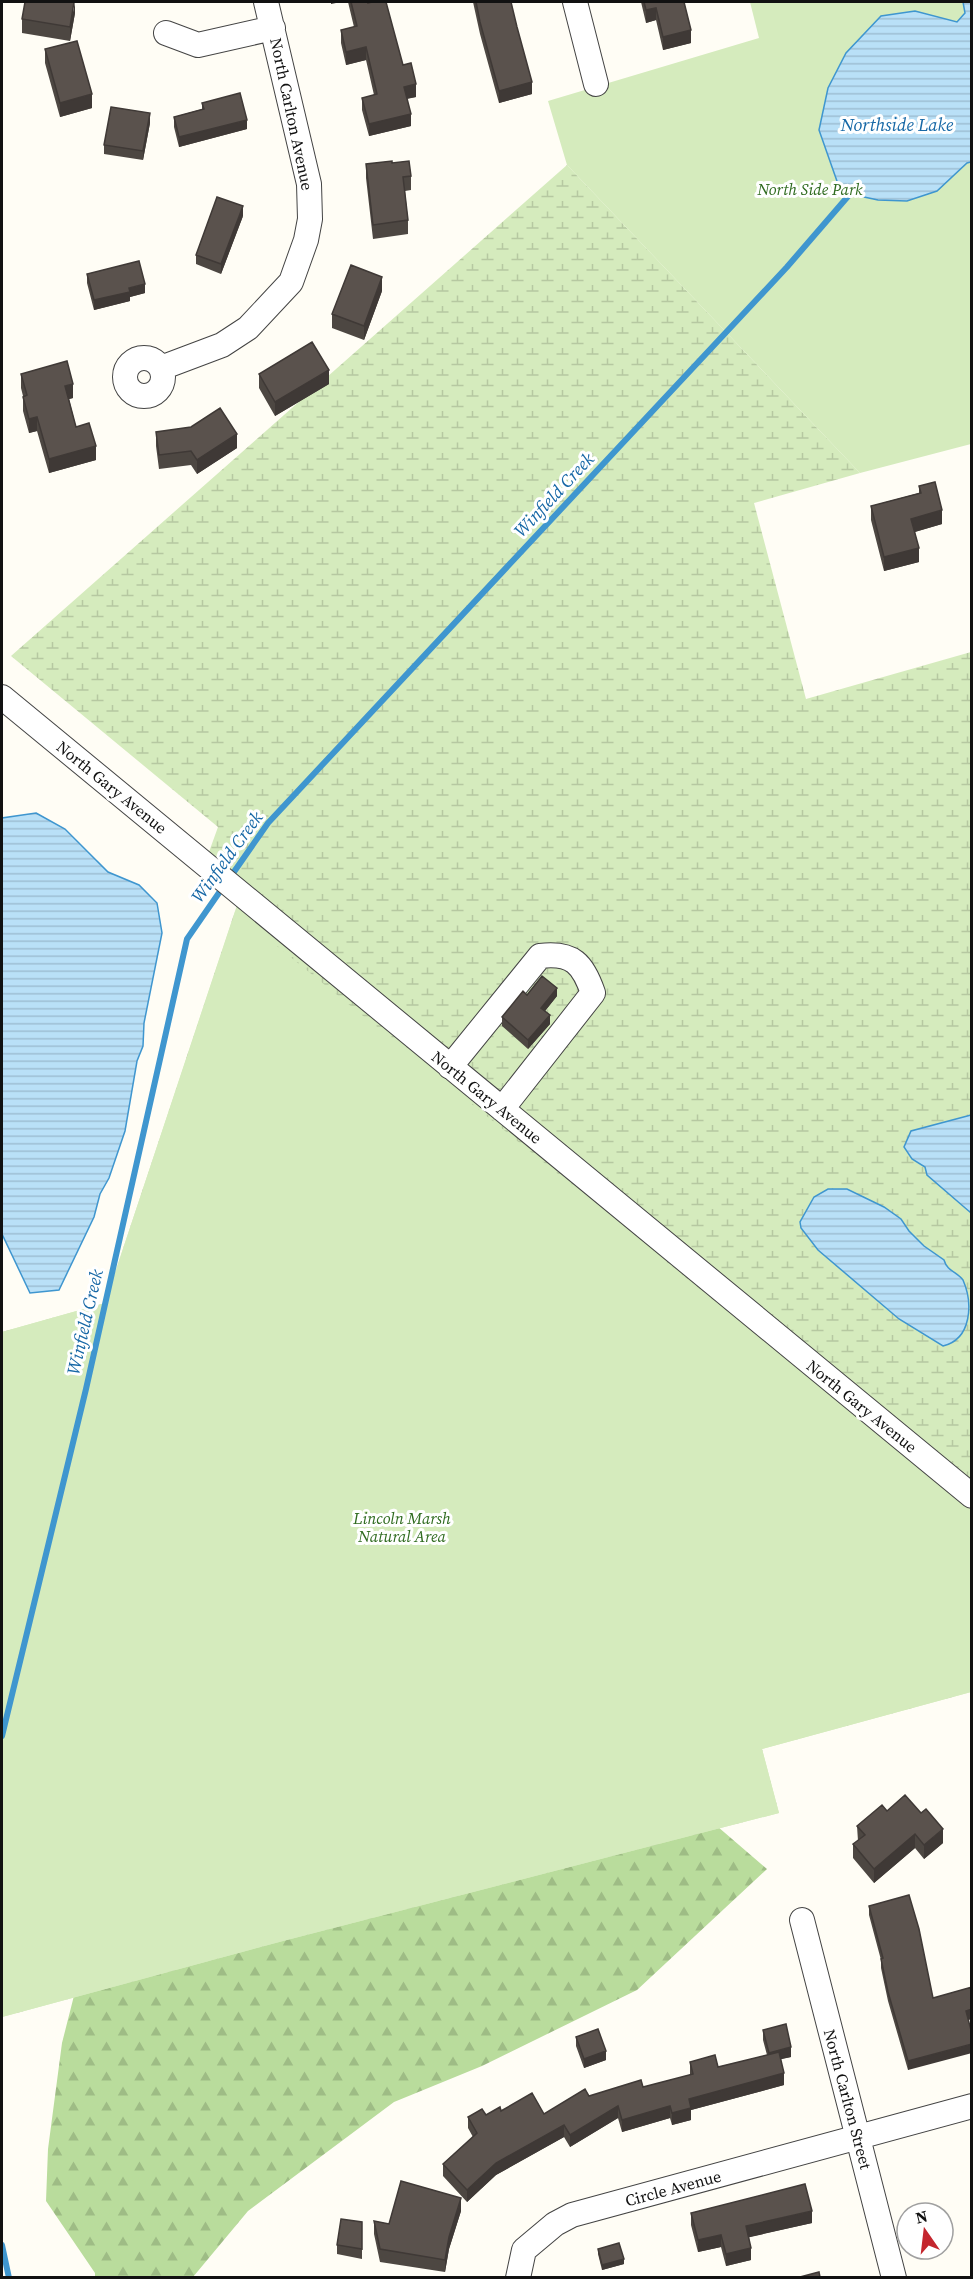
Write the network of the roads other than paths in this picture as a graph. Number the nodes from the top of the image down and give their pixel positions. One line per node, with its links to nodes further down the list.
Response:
1 (266, 2): 3 (street, North Carlton Avenue)
2 (575, 2): 5 (street)
3 (273, 28): 4 (street); 6 (street, North Carlton Avenue)
4 (166, 33)
5 (596, 84)
6 (161, 368)
7 (5, 708): 8 (street, North Gary Avenue)
8 (450, 1066): 9 (street, North Gary Avenue); 9 (street)
9 (502, 1109): 10 (street, North Gary Avenue)
10 (972, 1496)
11 (802, 1920): 13 (street, North Carlton Street)
12 (972, 2106): 13 (street, Circle Avenue)
13 (858, 2137): 14 (street, Circle Avenue); 15 (street, North Carlton Street)
14 (518, 2277)
15 (894, 2277)

